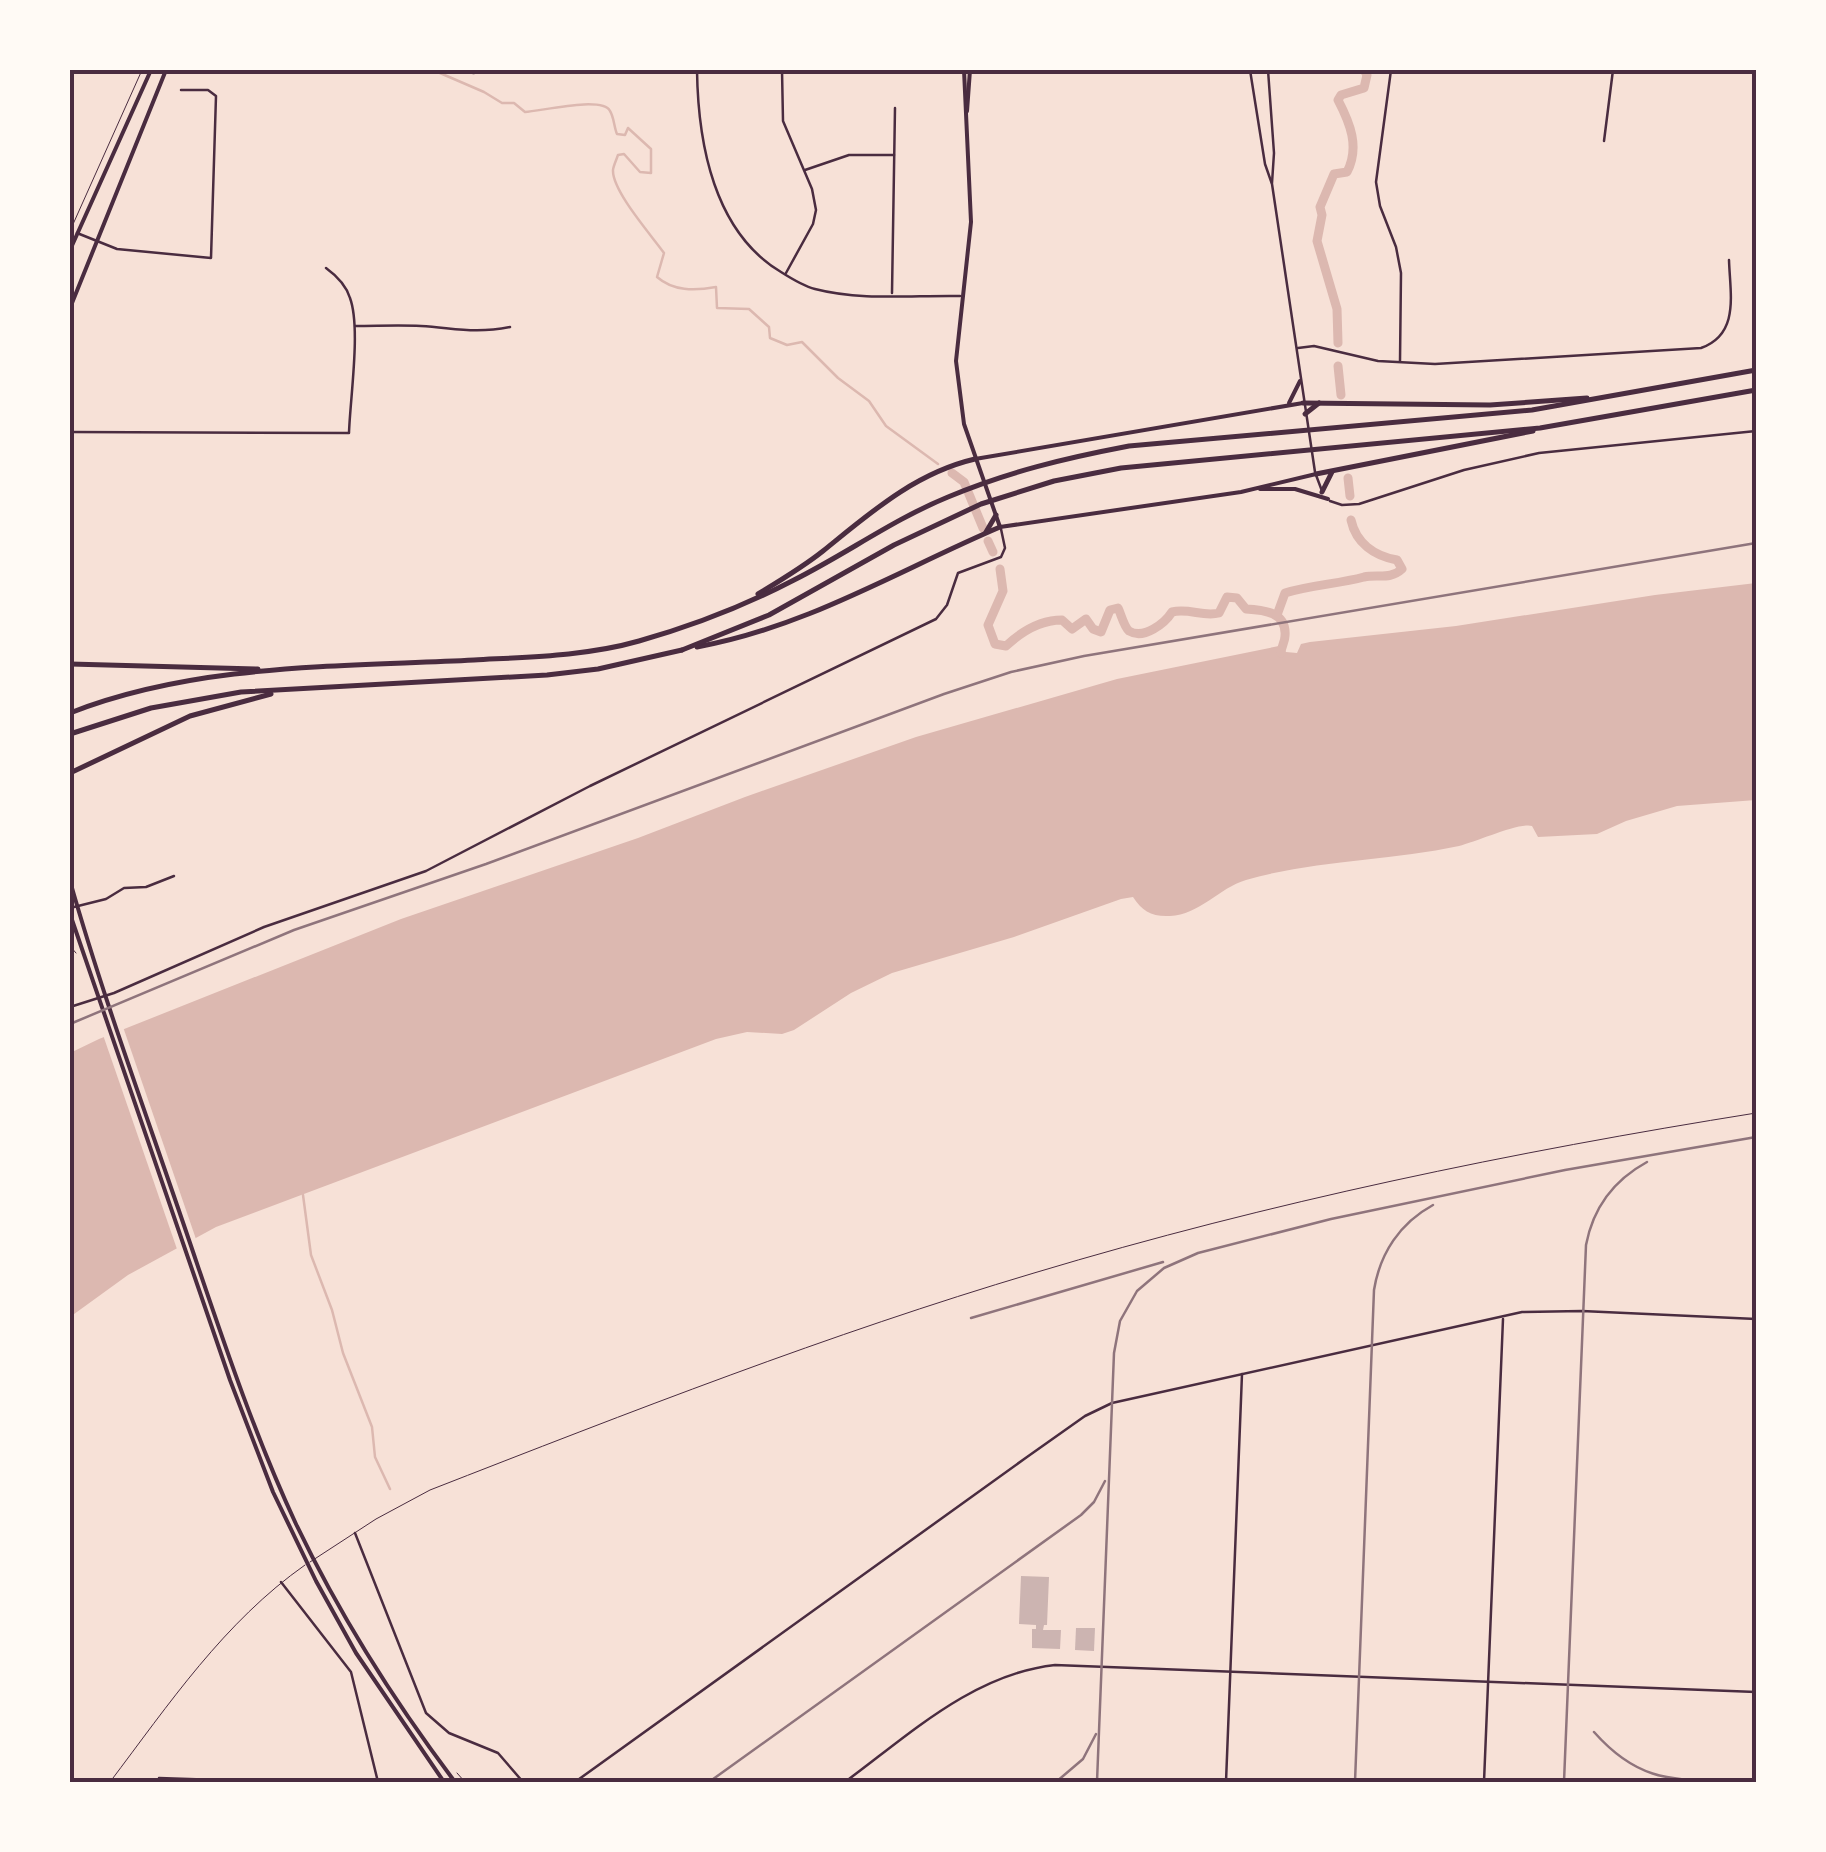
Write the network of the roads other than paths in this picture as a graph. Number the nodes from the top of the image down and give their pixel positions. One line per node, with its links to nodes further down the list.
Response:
1 (151, 70): 18 (main road)
2 (166, 70): 19 (main road)
3 (448, 70): 11 (street)
4 (697, 70): 23 (street)
5 (782, 70): 16 (street)
6 (966, 70): 25 (main road)
7 (1250, 70): 17 (street)
8 (1268, 70): 17 (street)
9 (1391, 70): 30 (street)
10 (1613, 70): 14 (street)
11 (474, 73)
12 (181, 90): 19 (street)
13 (895, 108): 15 (street)
14 (1604, 141)
15 (894, 154): 16 (street); 24 (street)
16 (804, 170): 23 (street)
17 (1272, 184): 29 (street)
18 (78, 233): 19 (street); 20 (main road)
19 (96, 241): 26 (main road)
20 (70, 250)
21 (1728, 260): 30 (street)
22 (326, 268): 27 (street)
23 (785, 274): 24 (street)
24 (892, 295): 25 (street)
25 (964, 296): 42 (main road)
26 (70, 308)
27 (354, 326): 28 (street); 41 (street)
28 (510, 327)
29 (1296, 348): 30 (street); 32 (street)
30 (1400, 363)
31 (1756, 370): 34 (highway)
32 (1300, 382): 35 (street); 37 (main road)
33 (1756, 390): 39 (highway)
34 (1605, 398): 36 (highway); 51 (highway)
35 (1304, 402): 36 (highway); 37 (main road); 38 (street)
36 (1322, 402): 38 (highway)
37 (1287, 406): 42 (main road)
38 (1305, 414): 44 (street)
39 (1540, 428): 43 (highway); 52 (highway)
40 (1756, 431): 47 (street)
41 (70, 432)
42 (975, 459): 48 (main road); 51 (highway)
43 (1333, 471): 44 (highway); 46 (highway)
44 (1316, 474): 45 (main road); 46 (street)
45 (1255, 489): 47 (main road); 49 (main road)
46 (1322, 492): 47 (street)
47 (1328, 499)
48 (996, 515): 49 (main road); 50 (highway)
49 (1000, 527): 50 (highway); 63 (street)
50 (984, 534): 52 (highway)
51 (738, 606): 54 (highway)
52 (682, 650): 55 (highway)
53 (70, 664): 54 (highway)
54 (282, 670): 56 (highway)
55 (286, 690): 57 (highway); 58 (highway)
56 (70, 713)
57 (70, 734)
58 (70, 773)
59 (174, 876): 61 (street)
60 (70, 881): 61 (main road)
61 (78, 906): 62 (street); 79 (main road)
62 (70, 911): 78 (main road)
63 (70, 1007)
64 (1756, 1114): 68 (lane)
65 (1504, 1316): 66 (street); 67 (street); 71 (street)
66 (1756, 1319)
67 (1242, 1372): 70 (street); 81 (street)
68 (355, 1532): 69 (lane); 80 (street)
69 (281, 1582): 75 (lane); 77 (street)
70 (1230, 1671): 71 (street); 82 (street); 83 (street)
71 (1488, 1682): 72 (street); 84 (street)
72 (1756, 1692)
73 (159, 1780): 74 (street)
74 (235, 1781): 76 (street)
75 (110, 1782)
76 (278, 1782)
77 (378, 1782)
78 (444, 1782)
79 (455, 1782)
80 (523, 1782)
81 (575, 1782)
82 (845, 1782)
83 (1226, 1782)
84 (1484, 1782)

